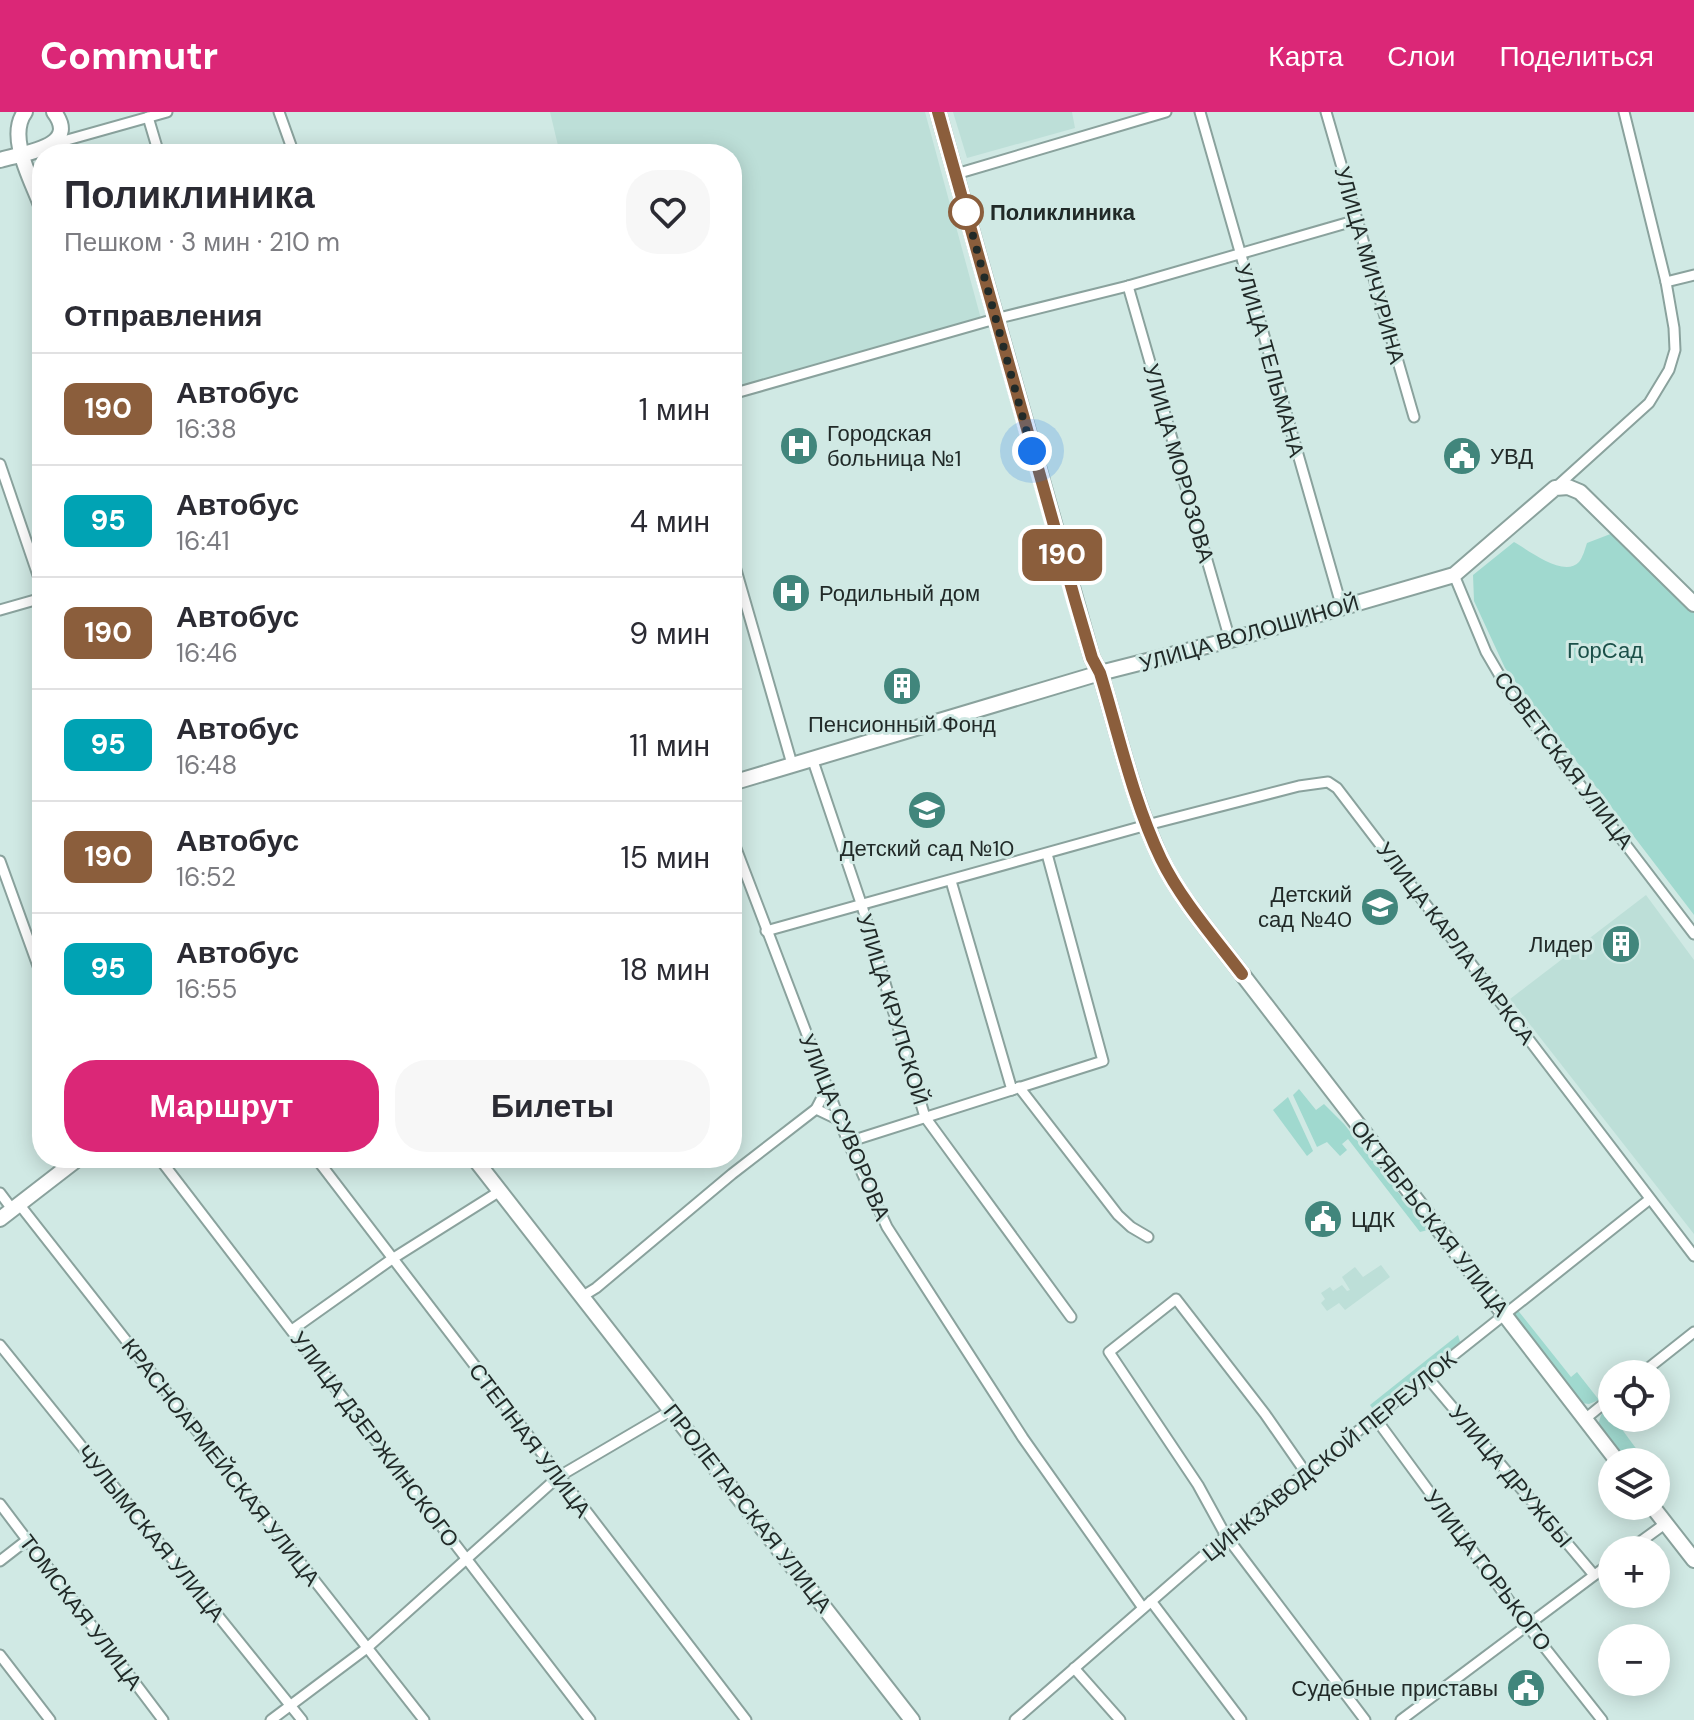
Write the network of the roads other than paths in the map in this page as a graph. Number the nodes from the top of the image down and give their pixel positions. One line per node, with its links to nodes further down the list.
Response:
1 (25, 112): 16 (street)
2 (167, 112): 9 (street)
3 (279, 112): 14 (street)
4 (938, 112): 18 (street, ОКТЯБРЬСКАЯ УЛИЦА)
5 (1166, 112): 18 (street)
6 (1200, 112): 21 (street, УЛИЦА ТЕЛЬМАНА)
7 (1326, 112): 20 (street, УЛИЦА МИЧУРИНА)
8 (1624, 112): 23 (street)
9 (148, 117): 11 (street); 13 (street)
10 (57, 118): 11 (street); 12 (street)
11 (79, 138): 12 (street)
12 (53, 144)
13 (156, 144)
14 (290, 144)
15 (32, 150): 16 (street)
16 (29, 151): 17 (street); 19 (street)
17 (0, 160)
18 (956, 174): 25 (street, ОКТЯБРЬСКАЯ УЛИЦА)
19 (32, 178)
20 (1357, 220): 21 (street); 27 (street, УЛИЦА МИЧУРИНА)
21 (1239, 253): 24 (street); 35 (street, УЛИЦА ТЕЛЬМАНА)
22 (1694, 275): 23 (street)
23 (1666, 282): 29 (street)
24 (1128, 286): 25 (street); 37 (street, УЛИЦА МОРОЗОВА)
25 (995, 319): 26 (street); 38 (street, ОКТЯБРЬСКАЯ УЛИЦА)
26 (742, 391)
27 (1414, 417)
28 (0, 464): 30 (street)
29 (1555, 488): 31 (street, УЛИЦА ВОЛОШИНОЙ); 34 (street)
30 (32, 558)
31 (1454, 575): 35 (street, УЛИЦА ВОЛОШИНОЙ); 49 (street, СОВЕТСКАЯ УЛИЦА)
32 (742, 591): 40 (street)
33 (32, 601): 36 (street)
34 (1694, 604)
35 (1342, 608): 37 (street, УЛИЦА ВОЛОШИНОЙ)
36 (0, 610)
37 (1230, 640): 38 (street, УЛИЦА ВОЛОШИНОЙ)
38 (1100, 673): 39 (street, УЛИЦА ВОЛОШИНОЙ); 42 (street, ОКТЯБРЬСКАЯ УЛИЦА)
39 (812, 758): 40 (street, УЛИЦА ВОЛОШИНОЙ); 47 (street, УЛИЦА КРУПСКОЙ)
40 (792, 764): 41 (street, УЛИЦА ВОЛОШИНОЙ)
41 (742, 780)
42 (1147, 825): 43 (street, УЛИЦА КАРЛА МАРКСА); 63 (street, УЛИЦА КАРЛА МАРКСА); 70 (street, ОКТЯБРЬСКАЯ УЛИЦА)
43 (1047, 854): 46 (street, УЛИЦА КАРЛА МАРКСА); 52 (street)
44 (0, 861): 50 (street)
45 (742, 865): 48 (street, УЛИЦА СУВОРОВА)
46 (951, 881): 47 (street, УЛИЦА КАРЛА МАРКСА); 52 (street)
47 (862, 906): 48 (street, УЛИЦА КАРЛА МАРКСА); 54 (street, УЛИЦА КРУПСКОЙ)
48 (766, 931): 51 (street, УЛИЦА СУВОРОВА)
49 (1694, 934)
50 (32, 949)
51 (827, 1088): 53 (street); 55 (street, УЛИЦА СУВОРОВА)
52 (1015, 1088): 54 (street); 66 (street)
53 (816, 1109): 55 (street); 69 (street)
54 (925, 1117): 56 (street); 71 (street, УЛИЦА КРУПСКОЙ)
55 (839, 1120): 56 (street, УЛИЦА СУВОРОВА)
56 (848, 1142): 96 (street, УЛИЦА СУВОРОВА)
57 (66, 1168): 64 (street)
58 (167, 1168): 72 (street, УЛИЦА ДЗЕРЖИНСКОГО)
59 (324, 1168): 68 (street, СТЕПНАЯ УЛИЦА)
60 (482, 1168): 61 (street, ПРОЛЕТАРСКАЯ УЛИЦА)
61 (500, 1191): 68 (street); 69 (street, ПРОЛЕТАРСКАЯ УЛИЦА)
62 (0, 1193): 64 (street, КРАСНОАРМЕЙСКАЯ УЛИЦА)
63 (1650, 1199): 67 (street, УЛИЦА КАРЛА МАРКСА); 70 (street, ЦИНКЗАВОДСКОЙ ПЕРЕУЛОК)
64 (16, 1207): 65 (street); 98 (street, КРАСНОАРМЕЙСКАЯ УЛИЦА)
65 (0, 1219)
66 (1148, 1237)
67 (1694, 1256)
68 (392, 1259): 72 (street); 83 (street, СТЕПНАЯ УЛИЦА)
69 (583, 1296): 78 (street, ПРОЛЕТАРСКАЯ УЛИЦА)
70 (1504, 1315): 76 (street, ЦИНКЗАВОДСКОЙ ПЕРЕУЛОК); 80 (street, ОКТЯБРЬСКАЯ УЛИЦА)
71 (1071, 1317)
72 (292, 1330): 90 (street, УЛИЦА ДЗЕРЖИНСКОГО)
73 (1694, 1332): 75 (street)
74 (0, 1345): 101 (street, ЧУЛЫМСКАЯ УЛИЦА)
75 (1659, 1360)
76 (1427, 1377): 79 (street, ЦИНКЗАВОДСКОЙ ПЕРЕУЛОК); 94 (street, УЛИЦА ДРУЖБЫ)
77 (1598, 1408): 80 (street)
78 (672, 1410): 83 (street); 109 (street, ПРОЛЕТАРСКАЯ УЛИЦА)
79 (1376, 1419): 82 (street, ЦИНКЗАВОДСКОЙ ПЕРЕУЛОК); 97 (street, УЛИЦА ГОРЬКОГО)
80 (1585, 1419): 81 (street, ОКТЯБРЬСКАЯ УЛИЦА)
81 (1607, 1448)
82 (1306, 1473): 87 (street, ЦИНКЗАВОДСКОЙ ПЕРЕУЛОК); 87 (street)
83 (558, 1477): 90 (street); 108 (street, СТЕПНАЯ УЛИЦА)
84 (0, 1504): 89 (street, ТОМСКАЯ УЛИЦА)
85 (1664, 1520): 86 (street)
86 (1666, 1523): 88 (street); 91 (street)
87 (1226, 1536): 95 (street, ЦИНКЗАВОДСКОЙ ПЕРЕУЛОК); 113 (street)
88 (1648, 1536)
89 (27, 1540): 92 (street); 103 (street, ТОМСКАЯ УЛИЦА)
90 (468, 1560): 98 (street); 107 (street, УЛИЦА ДЗЕРЖИНСКОГО)
91 (1694, 1560)
92 (0, 1561)
93 (1598, 1572): 94 (street)
94 (1594, 1575): 97 (street)
95 (1151, 1601): 96 (street, ЦИНКЗАВОДСКОЙ ПЕРЕУЛОК); 112 (street)
96 (1143, 1608): 100 (street, ЦИНКЗАВОДСКОЙ ПЕРЕУЛОК)
97 (1527, 1625): 114 (street); 115 (street, УЛИЦА ГОРЬКОГО)
98 (367, 1648): 101 (street); 106 (street, КРАСНОАРМЕЙСКАЯ УЛИЦА)
99 (0, 1655): 102 (street)
100 (1074, 1668): 110 (street, ЦИНКЗАВОДСКОЙ ПЕРЕУЛОК); 111 (street)
101 (291, 1706): 104 (street); 105 (street, ЧУЛЫМСКАЯ УЛИЦА)
102 (50, 1720)
103 (163, 1720)
104 (271, 1720)
105 (302, 1720)
106 (424, 1720)
107 (590, 1720)
108 (746, 1720)
109 (912, 1720)
110 (1015, 1720)
111 (1120, 1720)
112 (1241, 1720)
113 (1365, 1720)
114 (1401, 1720)
115 (1602, 1720)

